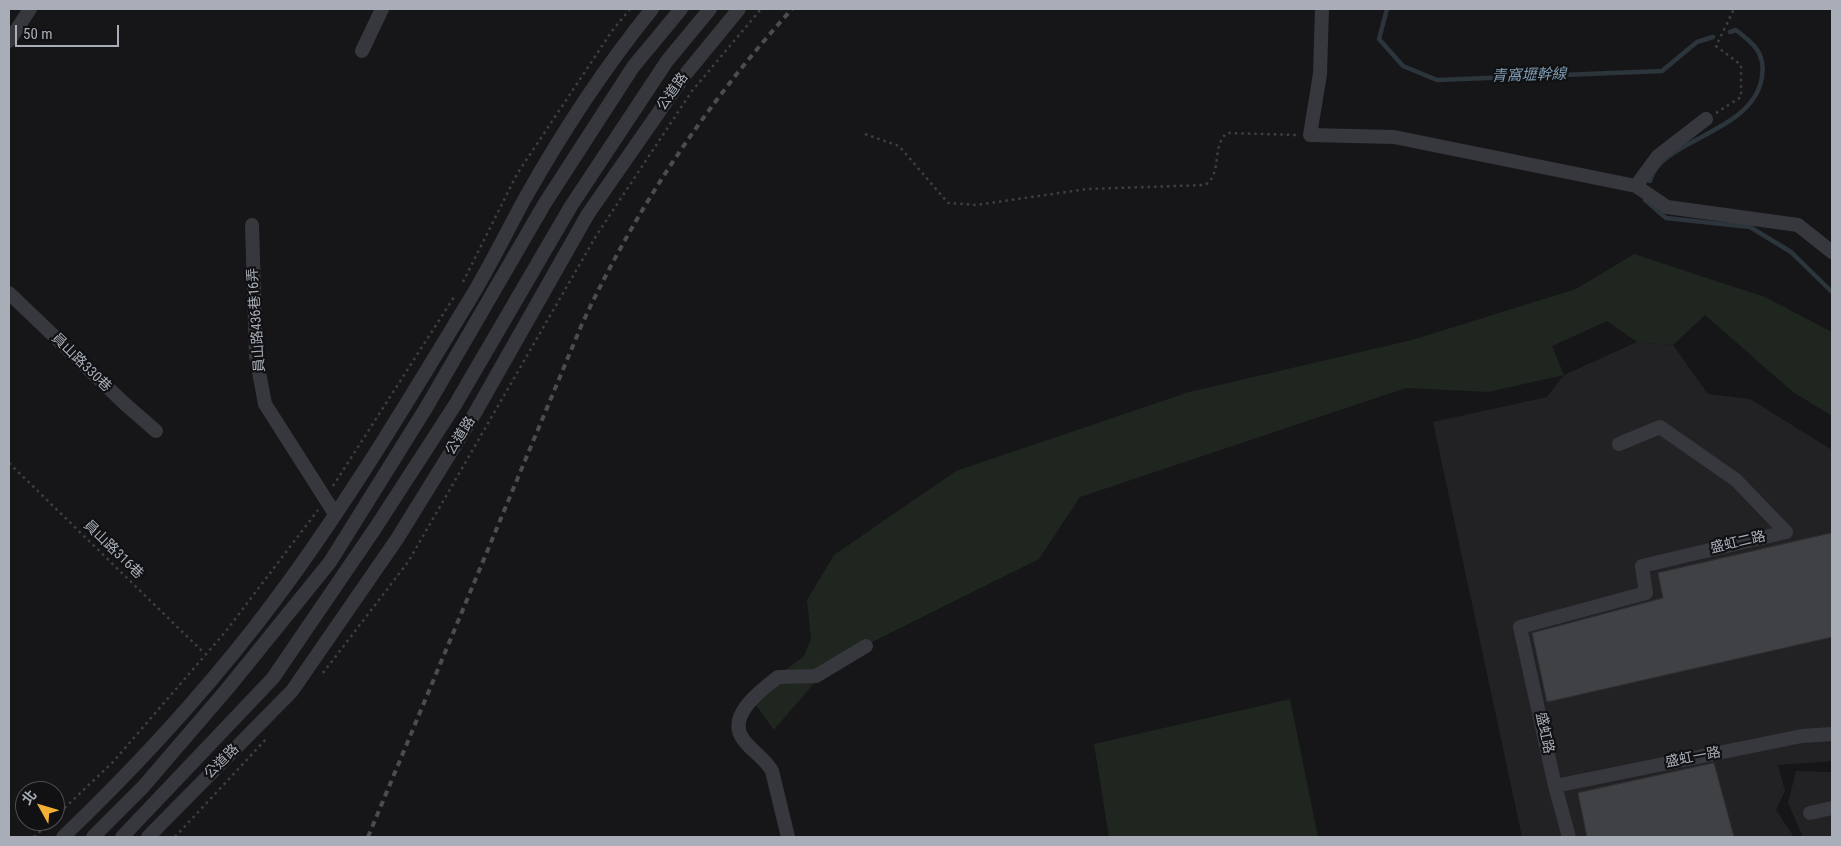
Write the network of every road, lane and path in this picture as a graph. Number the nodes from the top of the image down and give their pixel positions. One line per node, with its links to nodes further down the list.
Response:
1 (30, 9): 10 (street)
2 (382, 9): 11 (street)
3 (630, 9): 18 (path)
4 (652, 9): 25 (street)
5 (681, 9): 28 (street)
6 (710, 9): 41 (street, 公道路)
7 (739, 9): 42 (street, 公道路)
8 (1322, 9): 14 (street)
9 (1734, 9): 12 (path)
10 (9, 41)
11 (362, 51)
12 (1706, 119): 15 (street)
13 (866, 134): 14 (path)
14 (1310, 135): 15 (street)
15 (1636, 186): 17 (street)
16 (252, 225): 24 (street, 員山路436巷16弄)
17 (1832, 252)
18 (462, 284)
19 (9, 293): 21 (street, 員山路330巷)
20 (456, 293): 24 (path)
21 (156, 431)
22 (1619, 444): 26 (street, 盛虹二路)
23 (9, 463): 30 (path, 員山路316巷)
24 (325, 500): 25 (street, 員山路436巷16弄); 36 (path)
25 (335, 514): 27 (street)
26 (1520, 627): 35 (street, 盛虹路)
27 (254, 628): 31 (street); 32 (street)
28 (266, 641): 31 (street); 33 (street)
29 (866, 646): 43 (street)
30 (202, 651)
31 (242, 657): 32 (street); 33 (street)
32 (217, 674): 39 (street)
33 (228, 688): 40 (street)
34 (1832, 734): 35 (street, 盛虹一路)
35 (1555, 786): 44 (street, 盛虹路)
36 (65, 808)
37 (1832, 808): 38 (street)
38 (1810, 812)
39 (64, 837)
40 (93, 837)
41 (122, 837)
42 (148, 837)
43 (788, 837)
44 (1569, 837)

